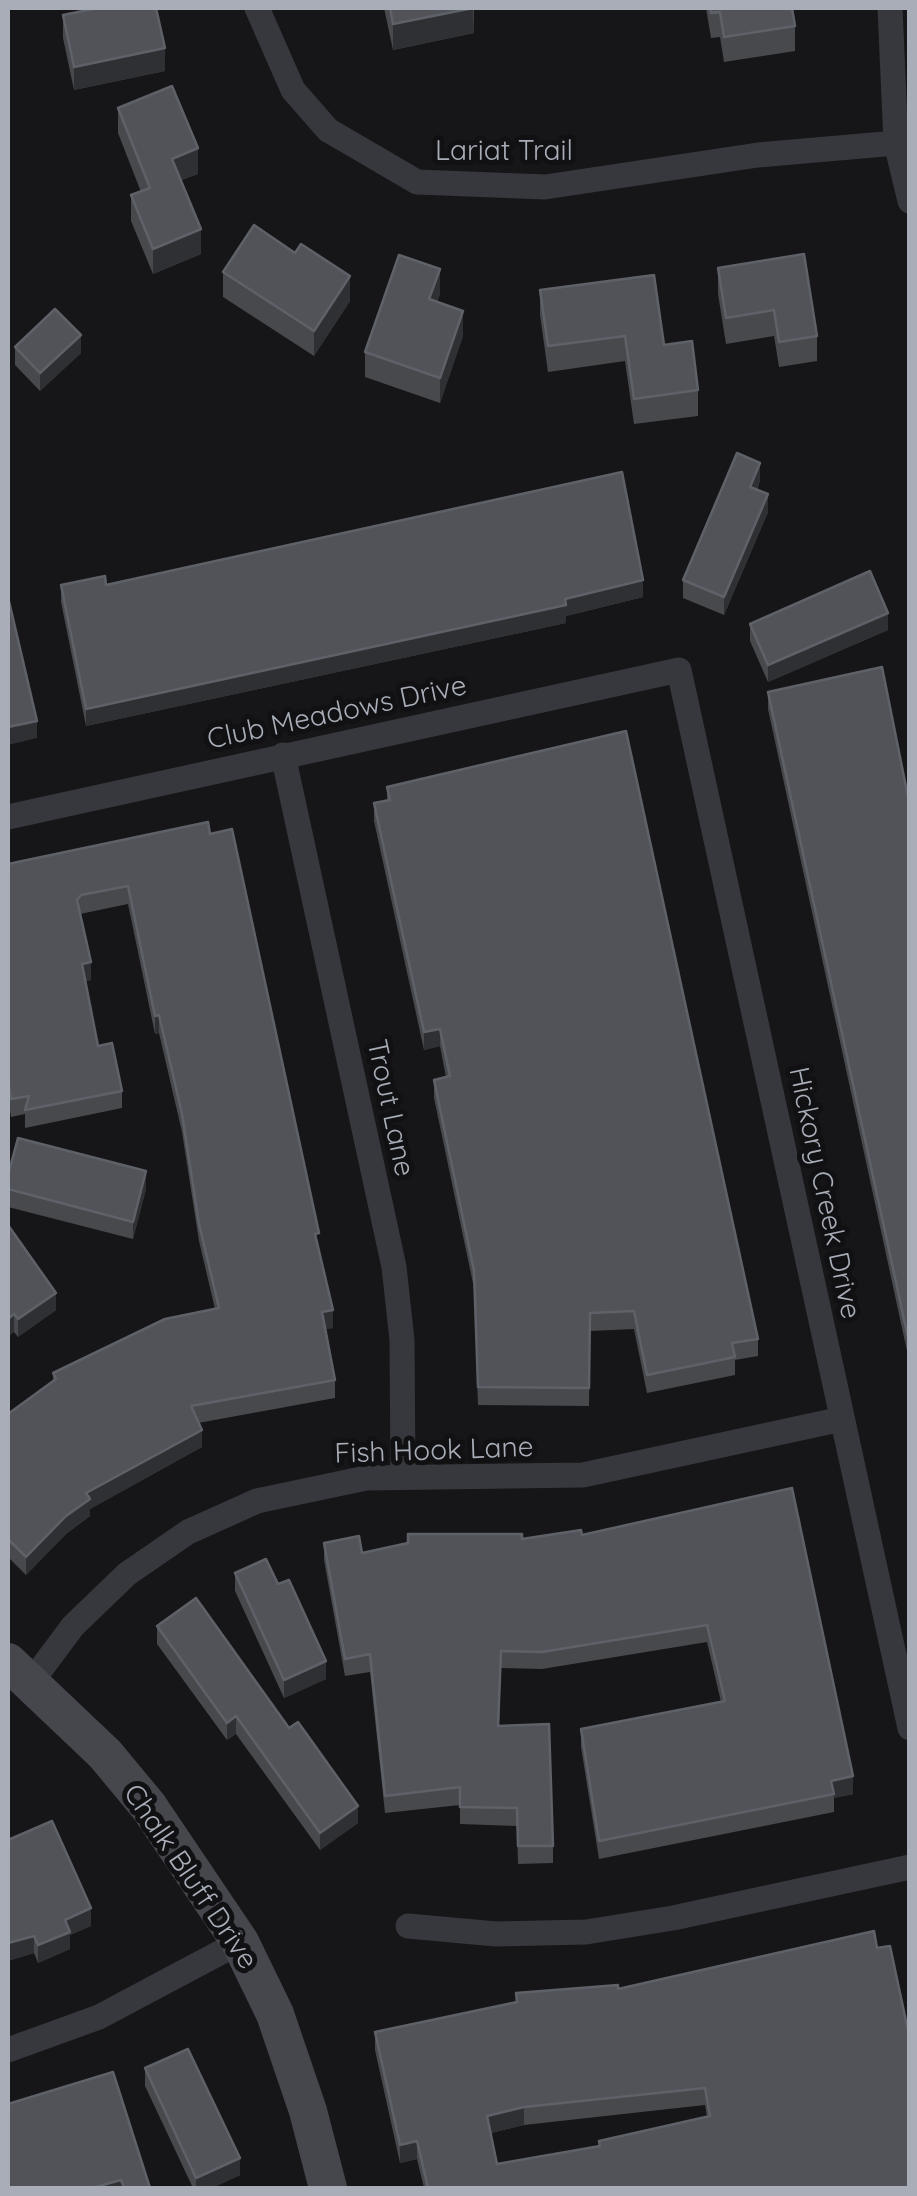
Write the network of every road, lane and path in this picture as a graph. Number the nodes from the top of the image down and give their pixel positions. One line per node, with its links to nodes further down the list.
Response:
1 (257, 8): 3 (street, Lariat Trail)
2 (890, 8): 3 (street)
3 (896, 143): 4 (street)
4 (910, 201)
5 (679, 670): 6 (street, Club Meadows Drive); 8 (street, Hickory Creek Drive)
6 (283, 756): 7 (street, Club Meadows Drive); 9 (street, Trout Lane)
7 (8, 817)
8 (842, 1419): 9 (street, Fish Hook Lane); 11 (street, Hickory Creek Drive)
9 (403, 1477): 10 (street, Fish Hook Lane)
10 (20, 1671): 14 (street, Chalk Bluff Drive)
11 (910, 1728)
12 (910, 1867): 13 (street)
13 (408, 1926)
14 (240, 1942): 15 (street); 16 (street, Chalk Bluff Drive)
15 (8, 2050)
16 (328, 2188)

